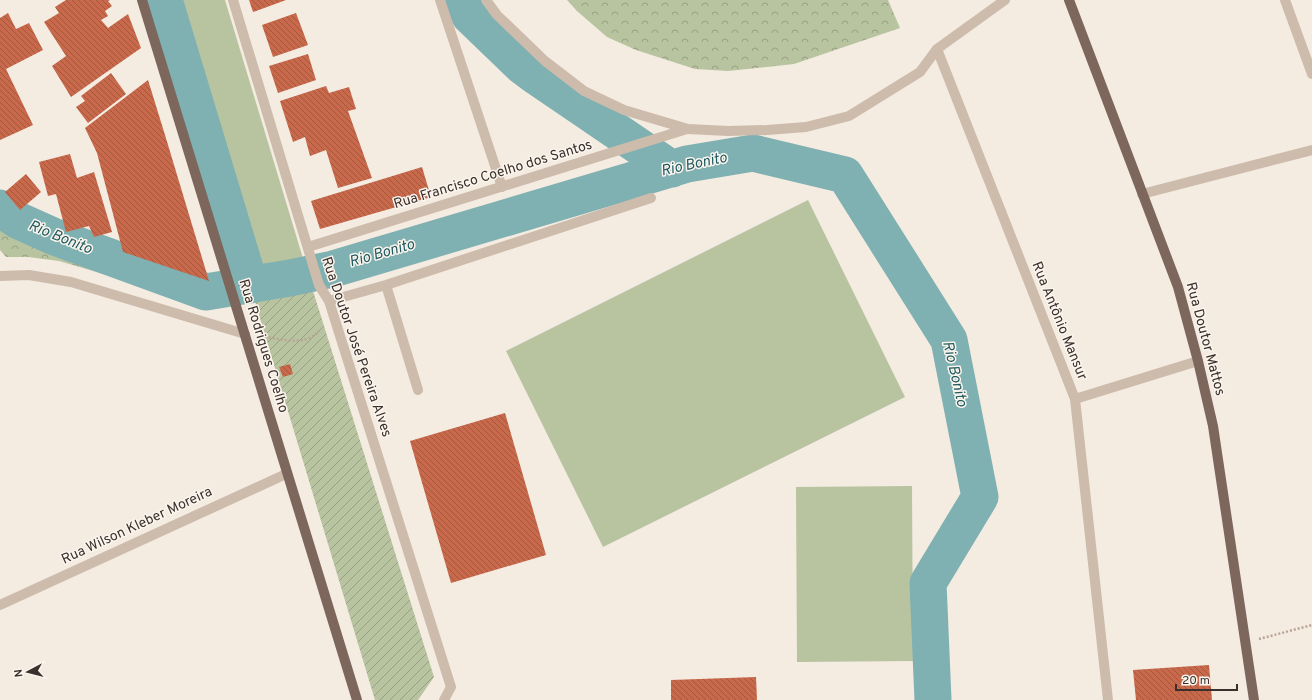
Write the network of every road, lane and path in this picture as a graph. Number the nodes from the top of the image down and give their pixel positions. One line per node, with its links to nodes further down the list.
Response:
1 (142, 0): 20 (main road, Rua Rodrigues Coelho)
2 (233, 0): 15 (street, Rua Doutor José Pereira Alves)
3 (440, 0): 12 (street)
4 (486, 0): 10 (street)
5 (1005, 0): 8 (street)
6 (1069, 0): 13 (main road, Rua Doutor Mattos)
7 (1285, 0): 9 (street)
8 (937, 49): 10 (street); 23 (street, Rua Antônio Mansur)
9 (1312, 74)
10 (688, 128): 12 (street, Rua Francisco Coelho dos Santos)
11 (1312, 150): 13 (street)
12 (502, 187): 15 (street, Rua Francisco Coelho dos Santos)
13 (1142, 194): 21 (main road, Rua Doutor Mattos)
14 (651, 198): 17 (street)
15 (308, 247): 18 (street, Rua Doutor José Pereira Alves)
16 (0, 276): 20 (street)
17 (386, 285): 18 (street); 22 (street)
18 (329, 301): 29 (street, Rua Doutor José Pereira Alves)
19 (322, 325): 20 (path)
20 (245, 334): 24 (main road, Rua Rodrigues Coelho)
21 (1198, 361): 23 (street); 27 (main road, Rua Doutor Mattos)
22 (418, 390)
23 (1075, 398): 30 (street, Rua Antônio Mansur)
24 (286, 474): 25 (street, Rua Wilson Kleber Moreira); 28 (main road, Rua Rodrigues Coelho)
25 (0, 605)
26 (1312, 625): 27 (path)
27 (1245, 643): 31 (main road, Rua Doutor Mattos)
28 (357, 700)
29 (444, 700)
30 (1108, 700)
31 (1254, 700)

